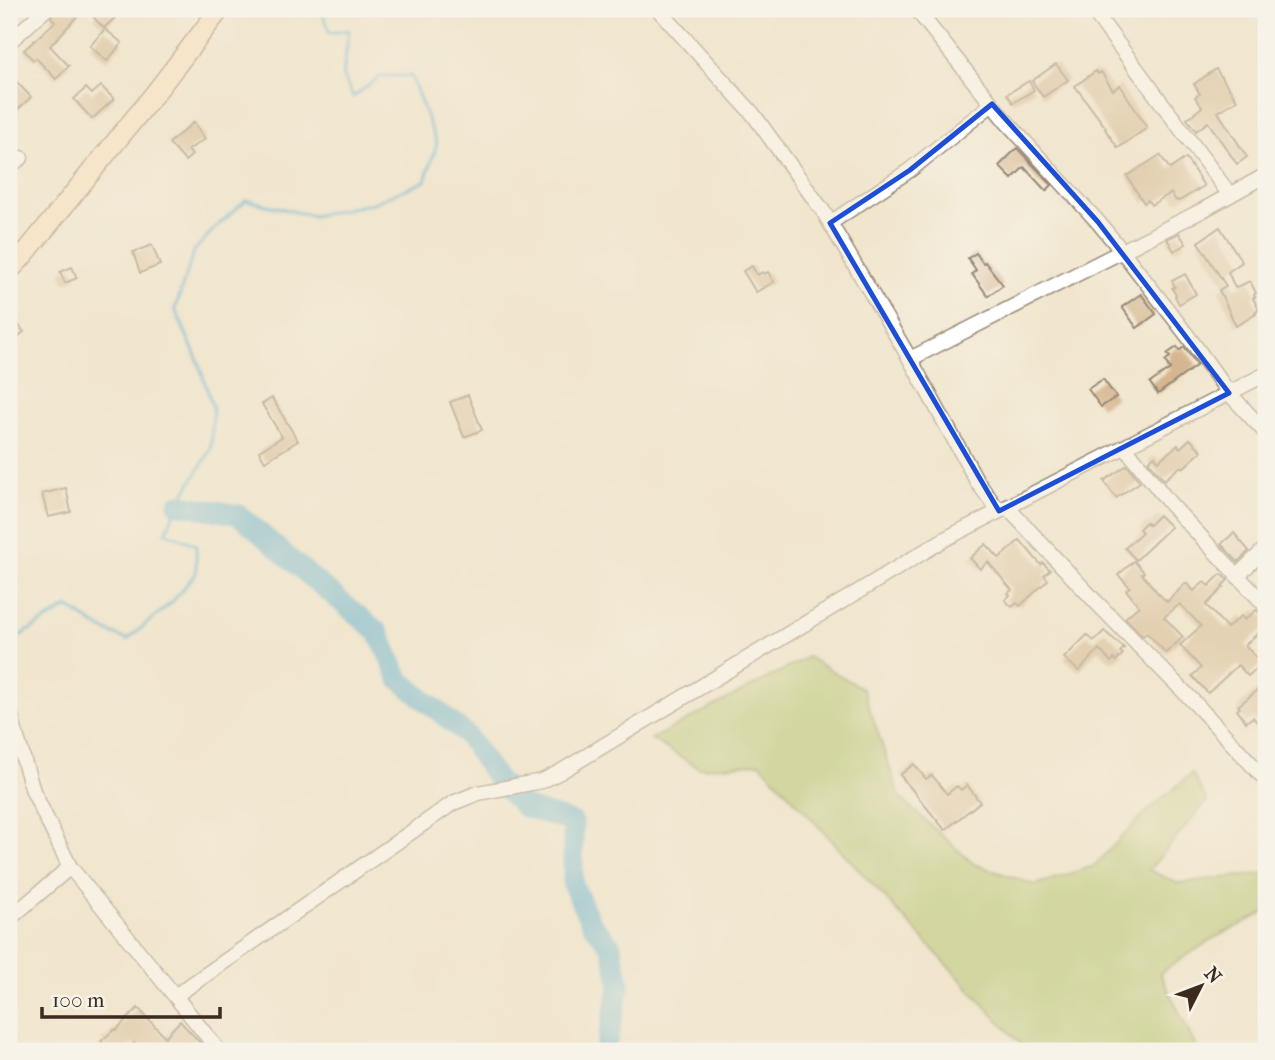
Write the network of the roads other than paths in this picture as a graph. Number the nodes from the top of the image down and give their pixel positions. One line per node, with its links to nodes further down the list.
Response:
1 (46, 9): 7 (street)
2 (208, 9): 13 (main road)
3 (220, 9): 14 (main road)
4 (658, 9): 11 (street)
5 (915, 9): 8 (street)
6 (1092, 9): 10 (street)
7 (9, 43)
8 (992, 104): 11 (street); 12 (street)
9 (1266, 175): 10 (street)
10 (1230, 195): 12 (street)
11 (830, 223): 15 (street)
12 (1122, 251): 15 (street); 17 (street)
13 (9, 259)
14 (9, 271)
15 (910, 359): 20 (street)
16 (1266, 374): 17 (street)
17 (1229, 393): 18 (street); 19 (street)
18 (1266, 433)
19 (1125, 447): 20 (street); 22 (street)
20 (1003, 509): 25 (street); 28 (street)
21 (1266, 548): 22 (street)
22 (1237, 576): 23 (street)
23 (1266, 606)
24 (9, 706): 26 (street)
25 (1266, 780)
26 (71, 867): 27 (street); 28 (street)
27 (9, 919)
28 (175, 996): 29 (street)
29 (219, 1051)

